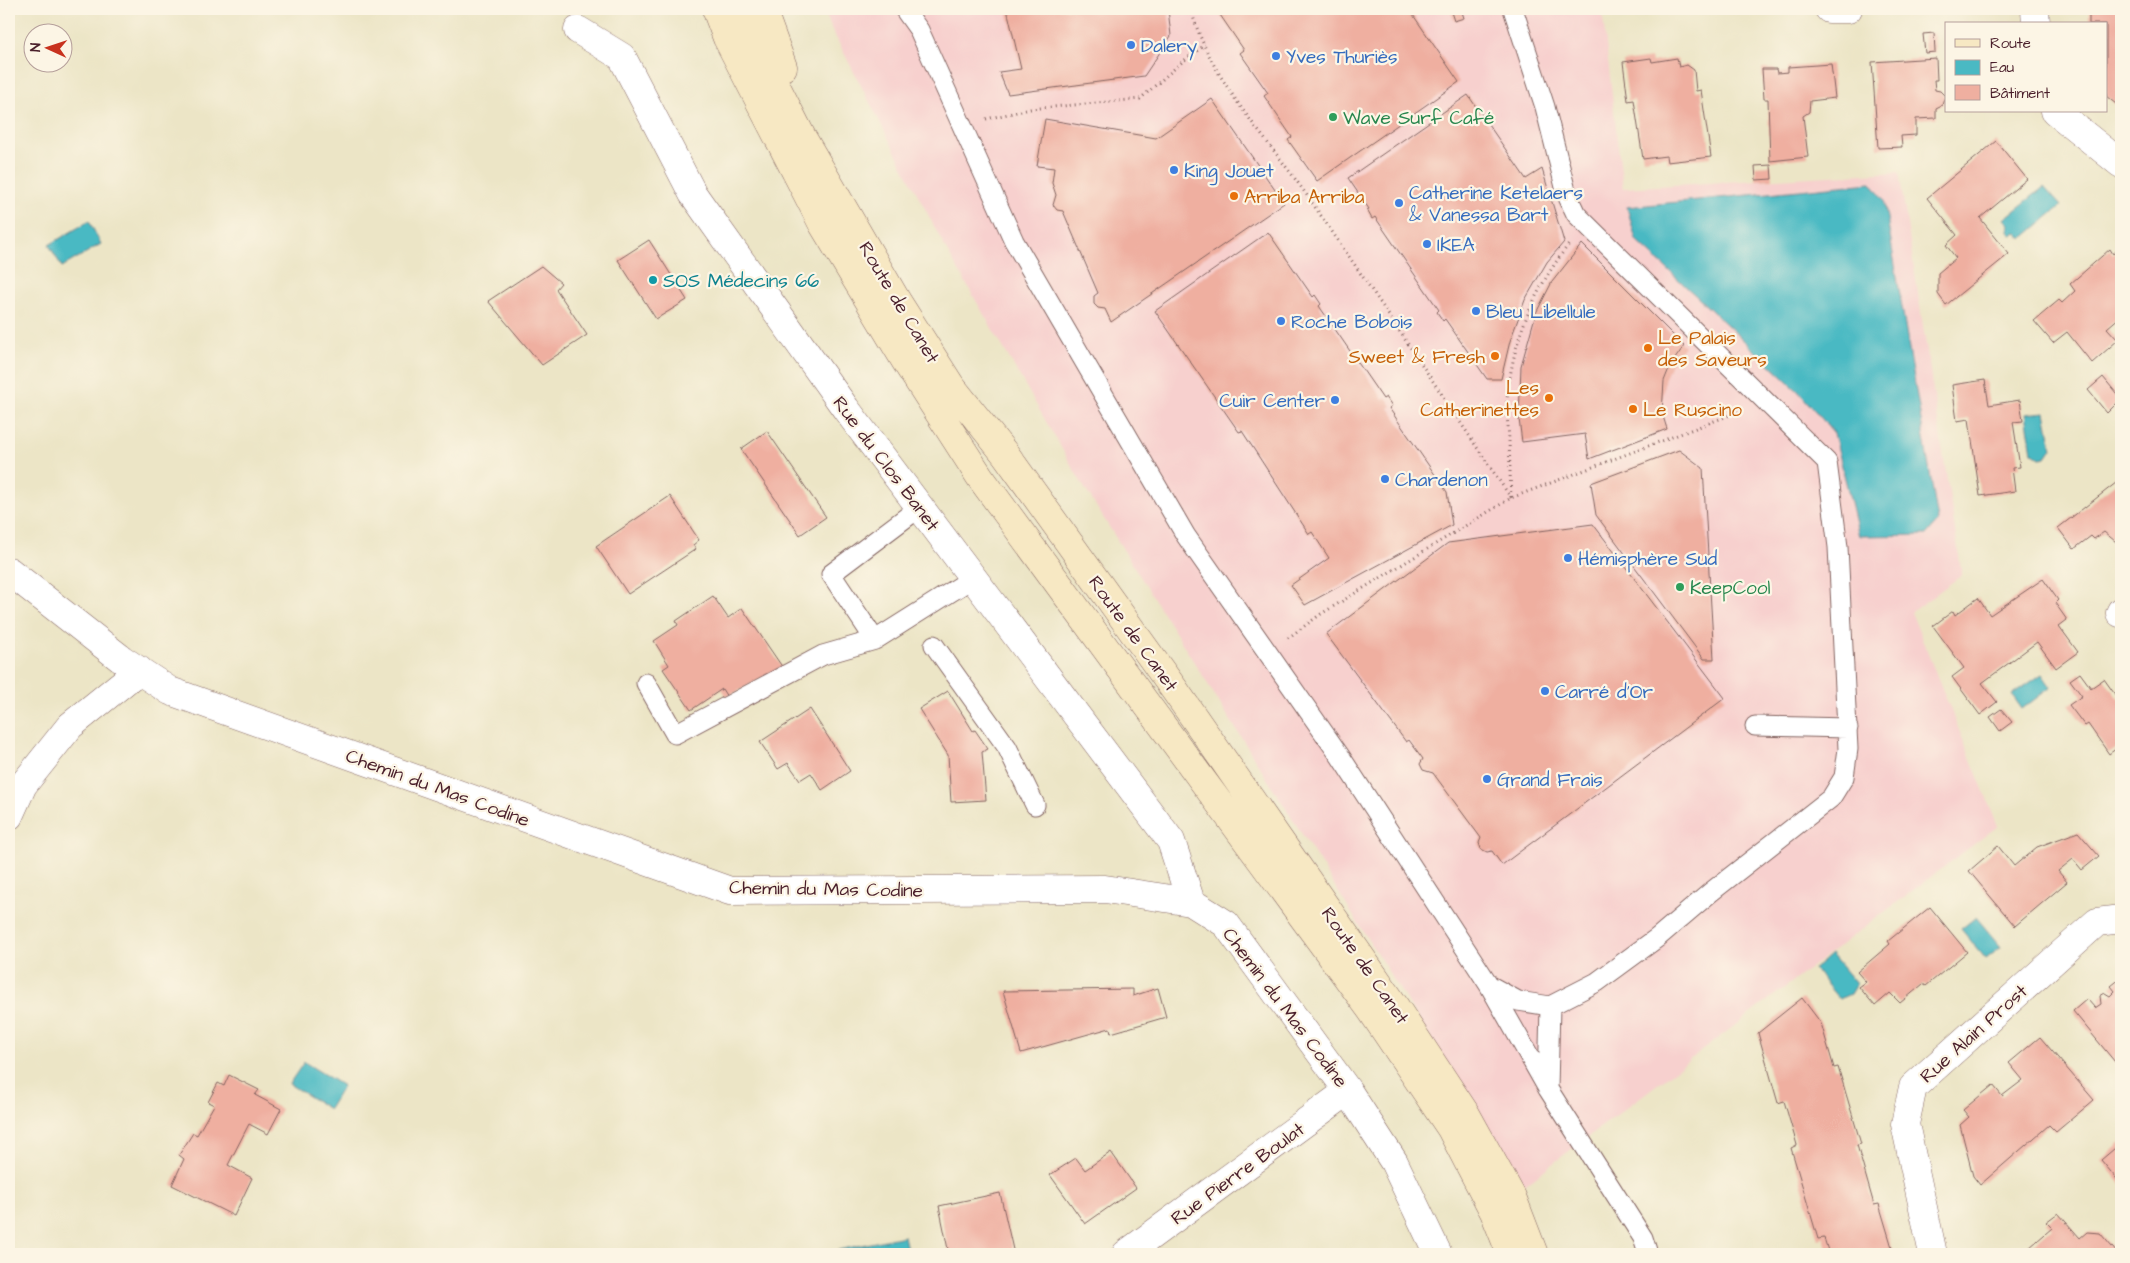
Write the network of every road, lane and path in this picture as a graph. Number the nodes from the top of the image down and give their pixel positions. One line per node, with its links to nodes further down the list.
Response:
1 (699, 9): 17 (main road)
2 (716, 9): 17 (main road, Route de Canet)
3 (737, 9): 19 (main road, Route de Canet)
4 (762, 9): 19 (main road)
5 (904, 9): 15 (lane)
6 (1191, 9): 13 (path)
7 (1513, 9): 18 (lane)
8 (1829, 9): 9 (street)
9 (1848, 9)
10 (2035, 9): 11 (street)
11 (2036, 22)
12 (578, 30): 22 (street, Rue du Clos Banet)
13 (1205, 45): 15 (path); 21 (path)
14 (2056, 112): 16 (street)
15 (961, 125): 27 (lane)
16 (2121, 164)
17 (822, 223): 42 (main road, Route de Canet)
18 (1586, 224): 20 (lane); 21 (path)
19 (860, 237): 43 (main road, Route de Canet)
20 (1767, 401): 21 (path); 31 (lane)
21 (1511, 498): 27 (path)
22 (920, 506): 24 (street, Rue du Clos Banet); 25 (lane)
23 (9, 571): 28 (street, Chemin du Mas Codine)
24 (973, 578): 25 (lane); 34 (street, Rue du Clos Banet)
25 (875, 640): 29 (lane)
26 (934, 645): 32 (lane)
27 (1268, 653): 36 (lane)
28 (138, 670): 33 (street); 34 (street, Chemin du Mas Codine)
29 (646, 683)
30 (1755, 726): 31 (lane)
31 (1848, 728): 37 (lane)
32 (1035, 805)
33 (9, 816)
34 (1191, 902): 39 (street, Chemin du Mas Codine)
35 (2121, 920): 45 (street, Rue Alain Prost)
36 (1489, 985): 37 (lane); 38 (lane)
37 (1550, 1006): 38 (lane)
38 (1548, 1089): 44 (lane)
39 (1348, 1091): 40 (street, Rue Pierre Boulat); 41 (street, Chemin du Mas Codine)
40 (1126, 1254)
41 (1438, 1254)
42 (1511, 1254)
43 (1534, 1254)
44 (1648, 1254)
45 (1933, 1254)

